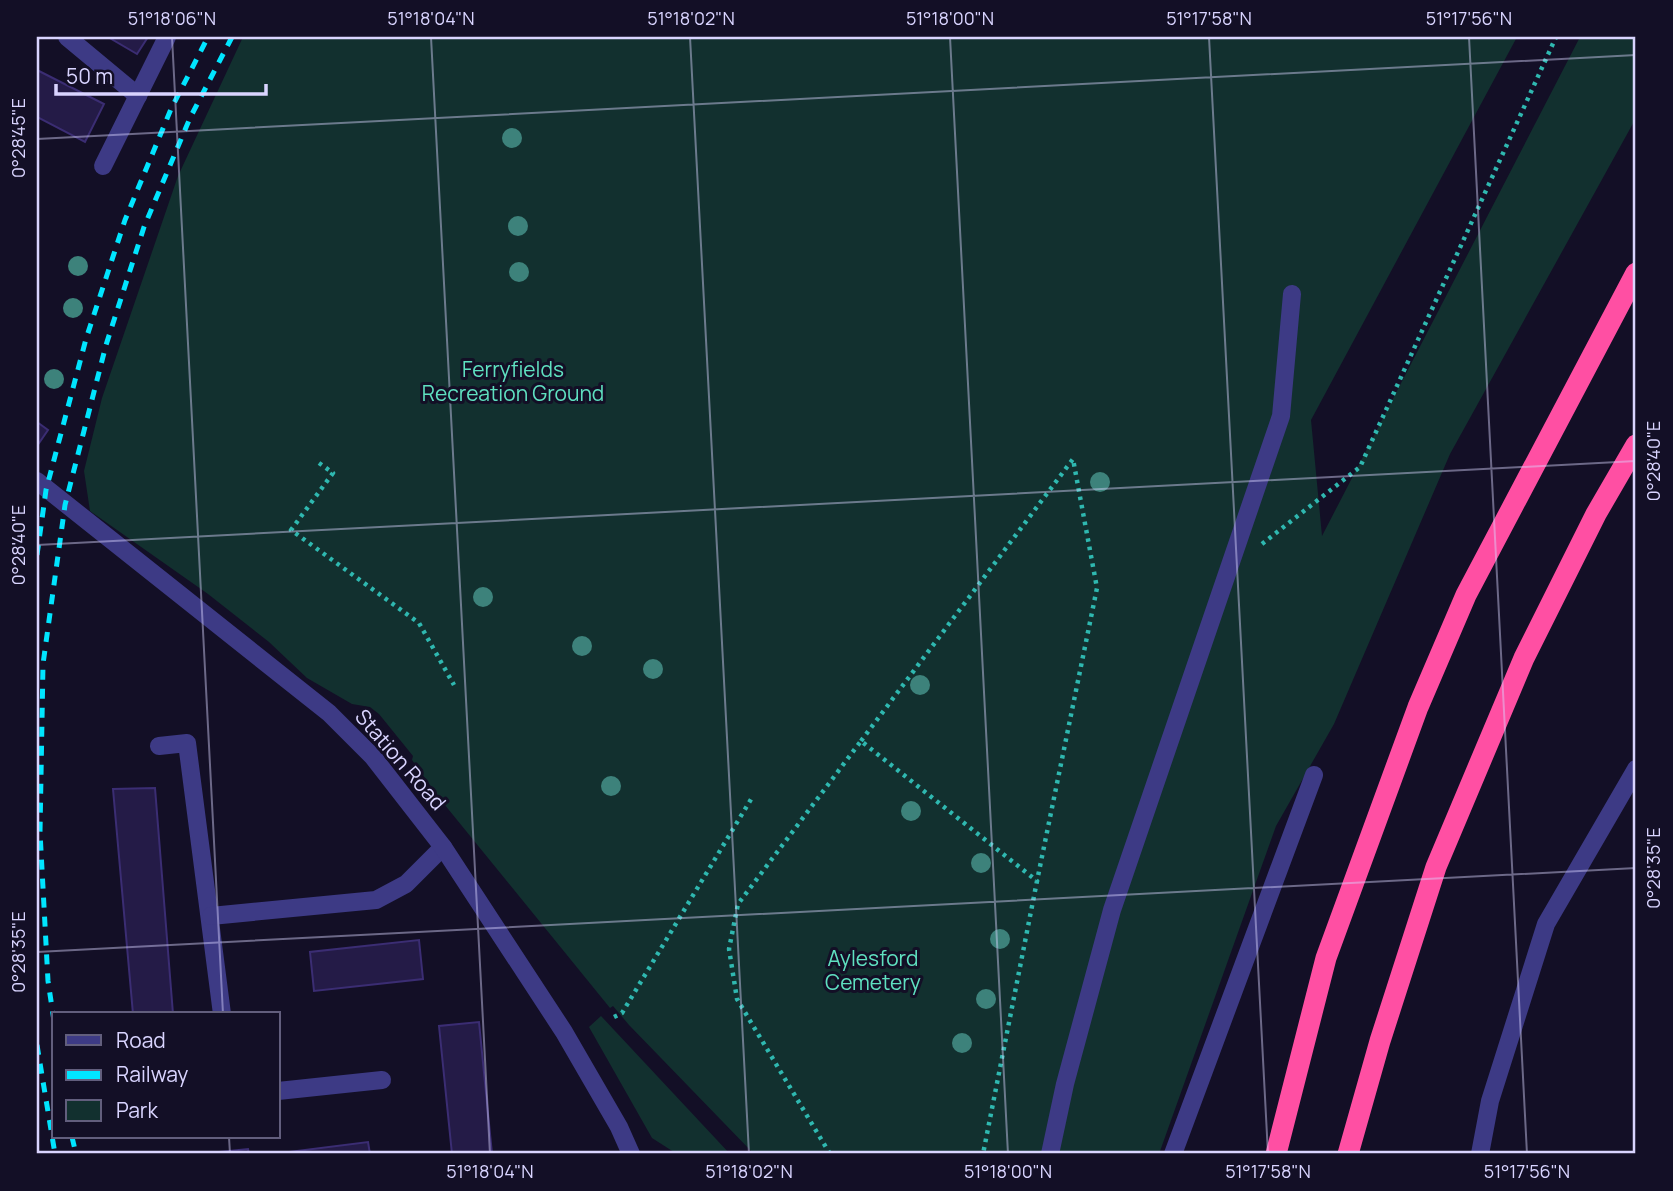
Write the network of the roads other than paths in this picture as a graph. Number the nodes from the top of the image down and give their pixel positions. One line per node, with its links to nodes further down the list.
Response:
1 (67, 37): 3 (street)
2 (167, 37): 3 (street)
3 (138, 96): 4 (street)
4 (103, 166)
5 (1636, 273): 20 (highway)
6 (1292, 294): 18 (street)
7 (1636, 445): 21 (highway)
8 (37, 481): 12 (street, Station Road)
9 (159, 746): 13 (street)
10 (1636, 769): 22 (street)
11 (1314, 775): 19 (street)
12 (443, 847): 13 (street); 17 (street, Station Road)
13 (212, 916): 14 (street)
14 (222, 1012)
15 (382, 1080): 16 (street)
16 (280, 1091)
17 (631, 1154)
18 (1051, 1154)
19 (1173, 1154)
20 (1276, 1154)
21 (1348, 1154)
22 (1480, 1154)

